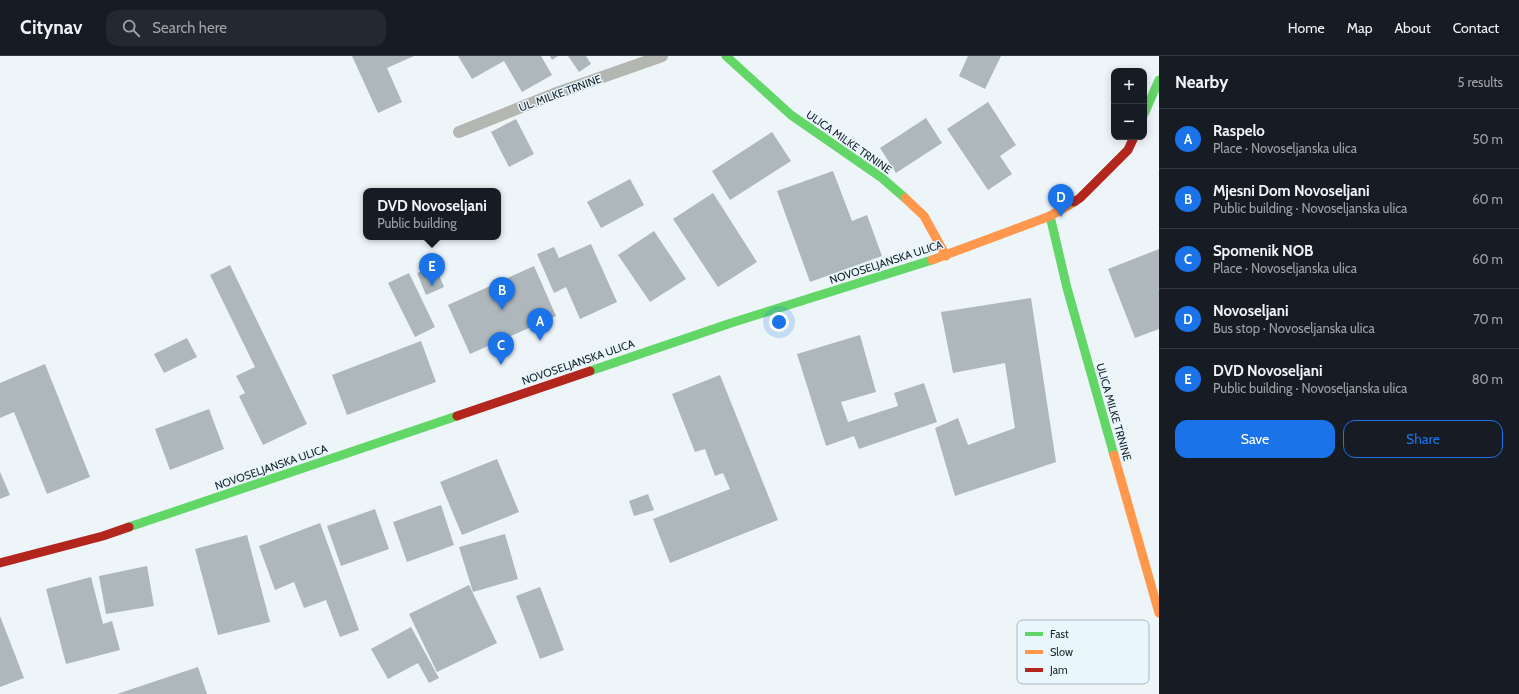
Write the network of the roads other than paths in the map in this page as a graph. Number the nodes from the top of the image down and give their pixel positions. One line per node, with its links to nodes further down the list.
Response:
1 (662, 56): 5 (lane, UL. MILKE TRNINE)
2 (726, 56): 8 (main road, ULICA MILKE TRNINE)
3 (1159, 80): 4 (main road)
4 (1147, 107)
5 (459, 132)
6 (1133, 140): 7 (main road, NOVOSELJANSKA ULICA)
7 (1050, 216): 8 (main road, NOVOSELJANSKA ULICA); 10 (main road, ULICA MILKE TRNINE)
8 (946, 256): 9 (main road, NOVOSELJANSKA ULICA)
9 (0, 563)
10 (1159, 613)

